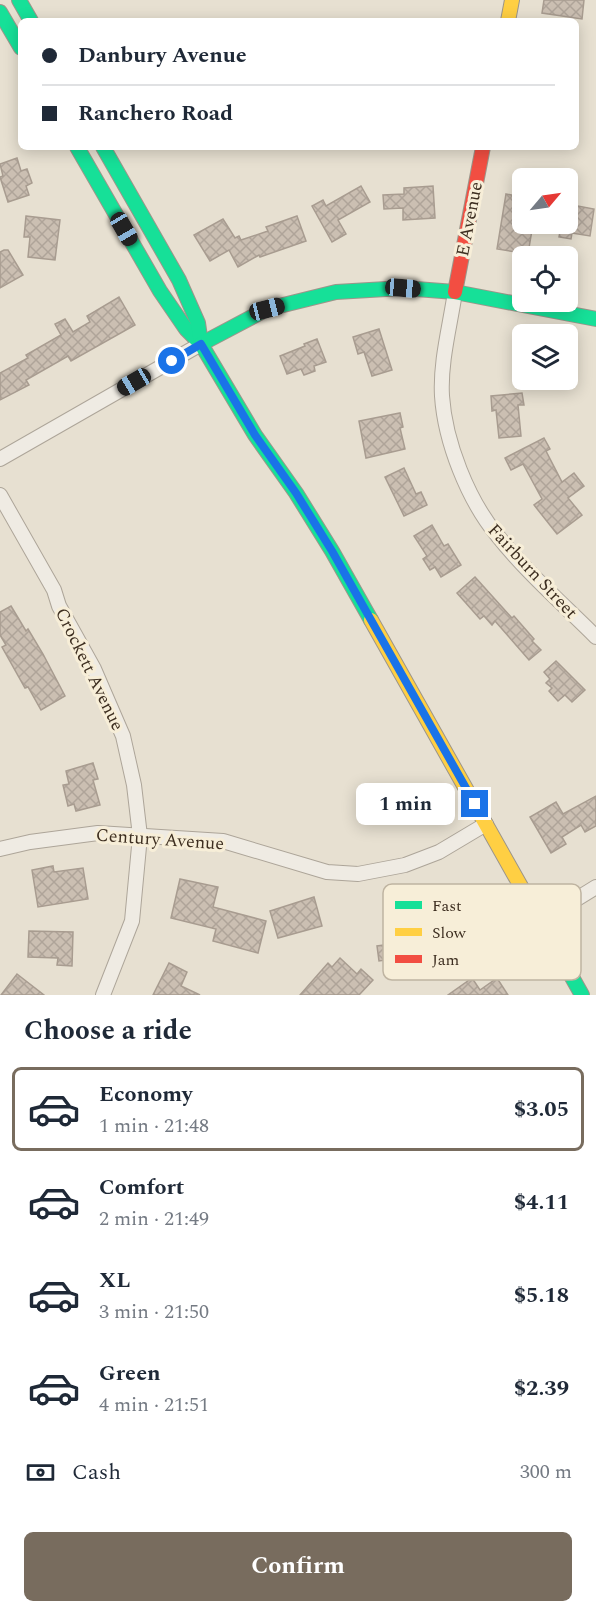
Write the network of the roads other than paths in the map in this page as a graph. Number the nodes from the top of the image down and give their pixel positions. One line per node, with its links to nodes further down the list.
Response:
1 (19, 0): 4 (main road)
2 (512, 0): 5 (main road)
3 (0, 12): 6 (main road)
4 (29, 18)
5 (509, 18)
6 (18, 43)
7 (79, 150): 12 (main road)
8 (105, 150): 12 (main road)
9 (482, 150): 10 (main road, E Avenue)
10 (455, 292): 11 (main road); 12 (main road); 15 (street, Fairburn Street)
11 (596, 319)
12 (201, 344): 13 (street); 16 (main road)
13 (0, 459)
14 (0, 495): 17 (street, Crockett Avenue)
15 (596, 637)
16 (486, 824): 17 (street, Century Avenue); 19 (main road)
17 (140, 836): 18 (street, Century Avenue); 23 (street, Crockett Avenue)
18 (0, 849)
19 (520, 884)
20 (596, 887): 21 (street)
21 (581, 896)
22 (574, 980): 24 (main road)
23 (103, 995)
24 (582, 995)

